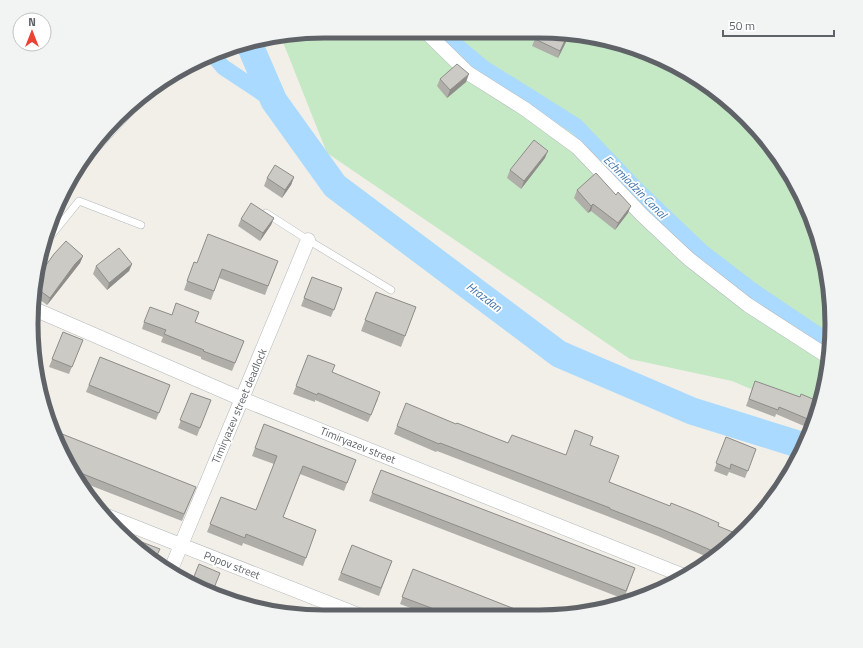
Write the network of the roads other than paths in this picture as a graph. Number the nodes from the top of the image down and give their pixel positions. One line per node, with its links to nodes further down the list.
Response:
1 (432, 38): 8 (street)
2 (257, 208): 5 (lane)
3 (141, 225): 4 (lane)
4 (53, 233)
5 (308, 240): 6 (lane); 9 (street, Timiryazev street deadlock)
6 (391, 290)
7 (39, 311): 9 (street, Timiryazev street)
8 (823, 354)
9 (242, 399): 11 (street, Timiryazev street deadlock); 13 (street, Timiryazev street)
10 (115, 519): 11 (street, Popov street)
11 (181, 545): 12 (street, Timiryazev street deadlock); 14 (street, Popov street)
12 (172, 567)
13 (679, 574)
14 (346, 610)

